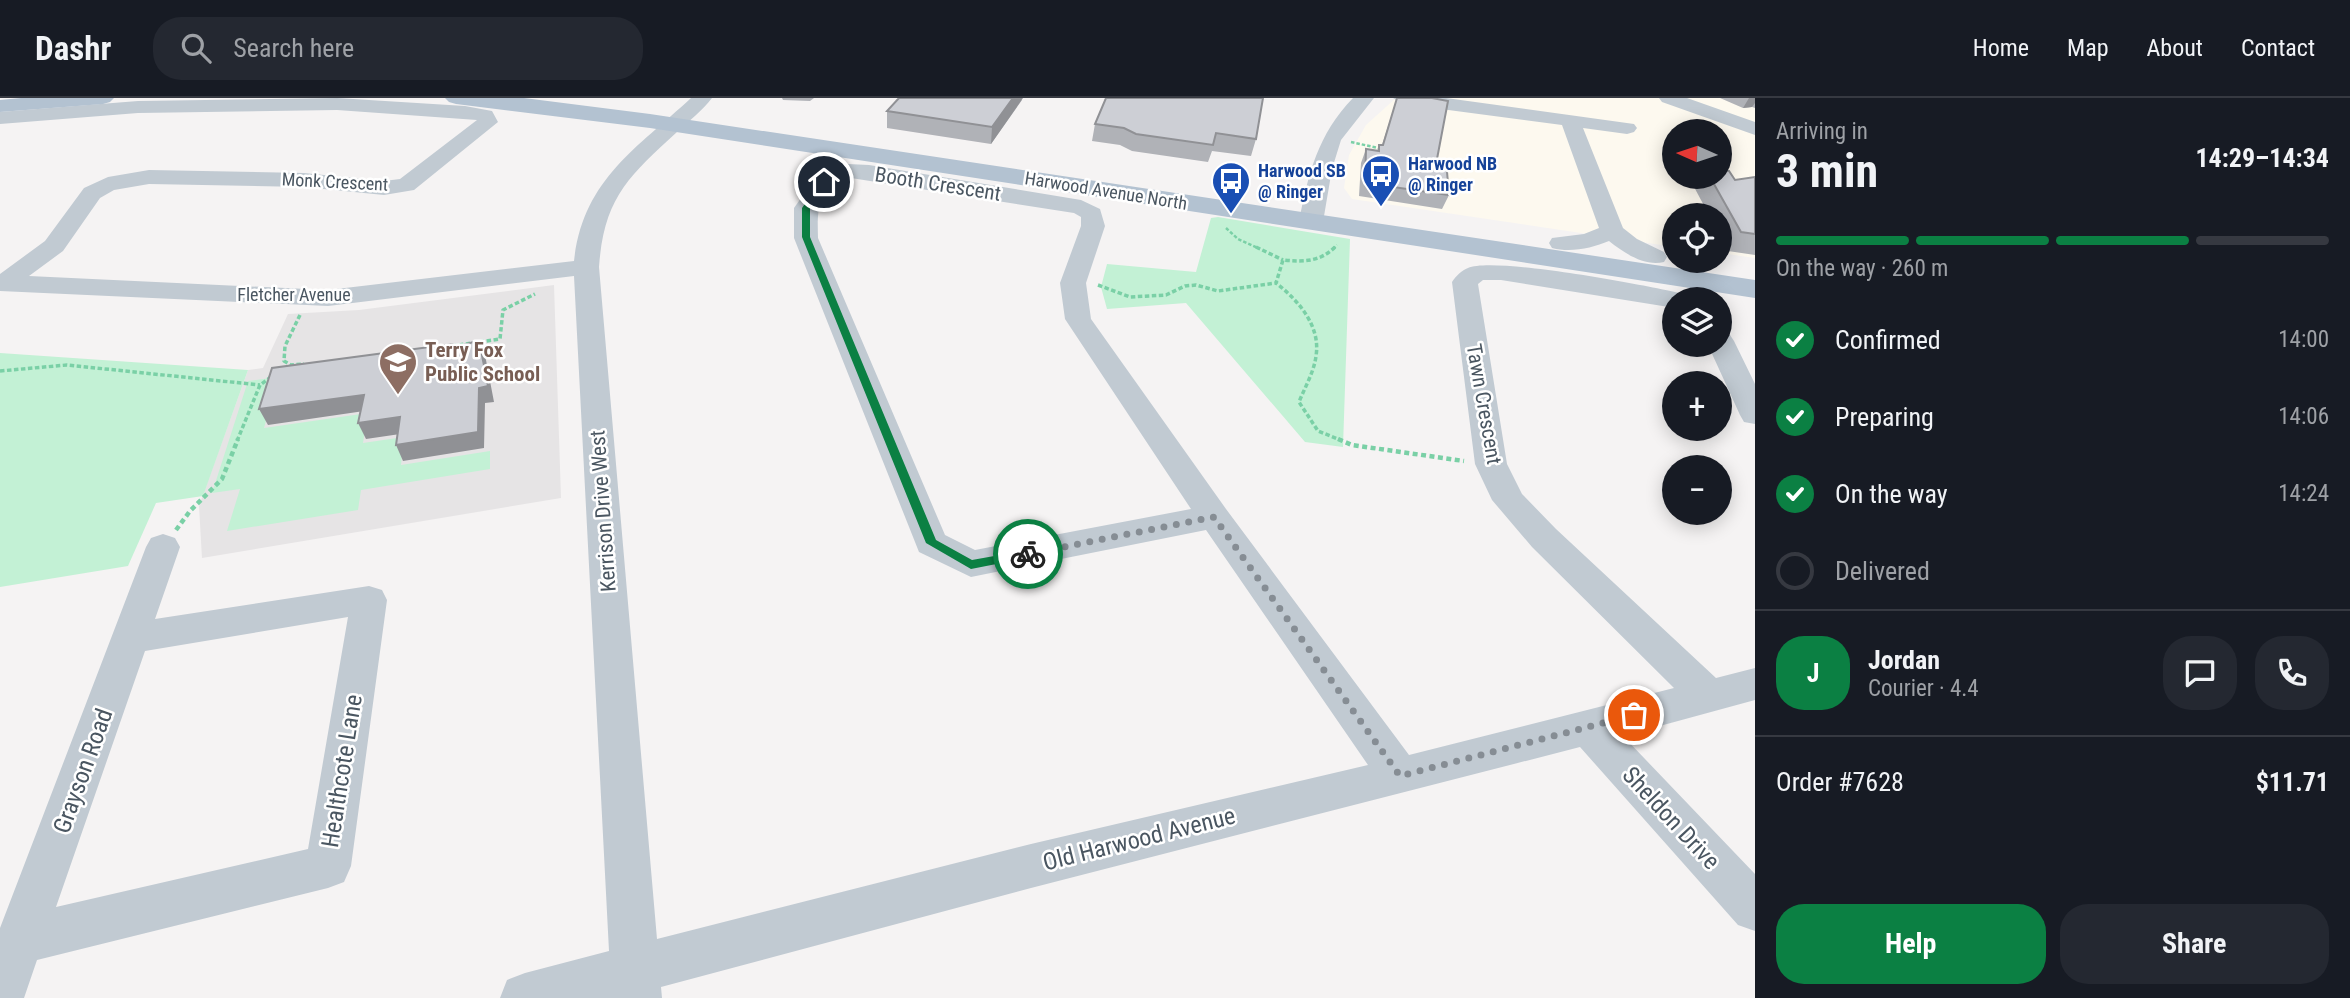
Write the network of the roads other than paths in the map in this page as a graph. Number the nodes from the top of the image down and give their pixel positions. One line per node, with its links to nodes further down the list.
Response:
1 (103, 98): 7 (main road)
2 (456, 98): 8 (main road, Harwood Avenue North)
3 (571, 98): 8 (main road, Harwood Avenue North)
4 (1364, 98): 13 (street)
5 (1404, 98): 10 (street)
6 (1670, 98): 12 (street)
7 (0, 106)
8 (686, 112): 13 (main road, Harwood Avenue North); 13 (main road, Harwood Avenue North); 18 (street, Kerrison Drive West)
9 (0, 118): 21 (street, Monk Crescent)
10 (1570, 121): 11 (street); 14 (street)
11 (1627, 128)
12 (1755, 130)
13 (1312, 214): 15 (main road, Harwood Avenue North); 22 (main road, Harwood Avenue North)
14 (1612, 231): 15 (street); 16 (street)
15 (1561, 243): 17 (main road, Harwood Avenue North)
16 (1662, 256)
17 (1662, 258)
18 (586, 267): 21 (street, Fletcher Avenue); 35 (street, Kerrison Drive West)
19 (1732, 268): 20 (main road, Harwood Avenue North)
20 (1755, 272)
21 (2, 284)
22 (1755, 289)
23 (1662, 298): 30 (street, Tawn Crescent)
24 (1728, 357): 25 (street)
25 (1755, 415)
26 (1214, 517): 26 (street, Booth Crescent); 32 (street, Booth Crescent)
27 (163, 547): 28 (street, Grayson Road)
28 (132, 638): 34 (street, Grayson Road); 34 (street, Healthcote Lane)
29 (1755, 684): 30 (street, Old Harwood Avenue)
30 (1709, 696): 31 (street, Old Harwood Avenue)
31 (1588, 727): 32 (street, Old Harwood Avenue); 33 (street, Sheldon Drive)
32 (1400, 776): 35 (street, Old Harwood Avenue)
33 (1755, 908)
34 (20, 940): 36 (street, Grayson Road)
35 (636, 983): 37 (street, Old Harwood Avenue)
36 (0, 995)
37 (525, 998)

